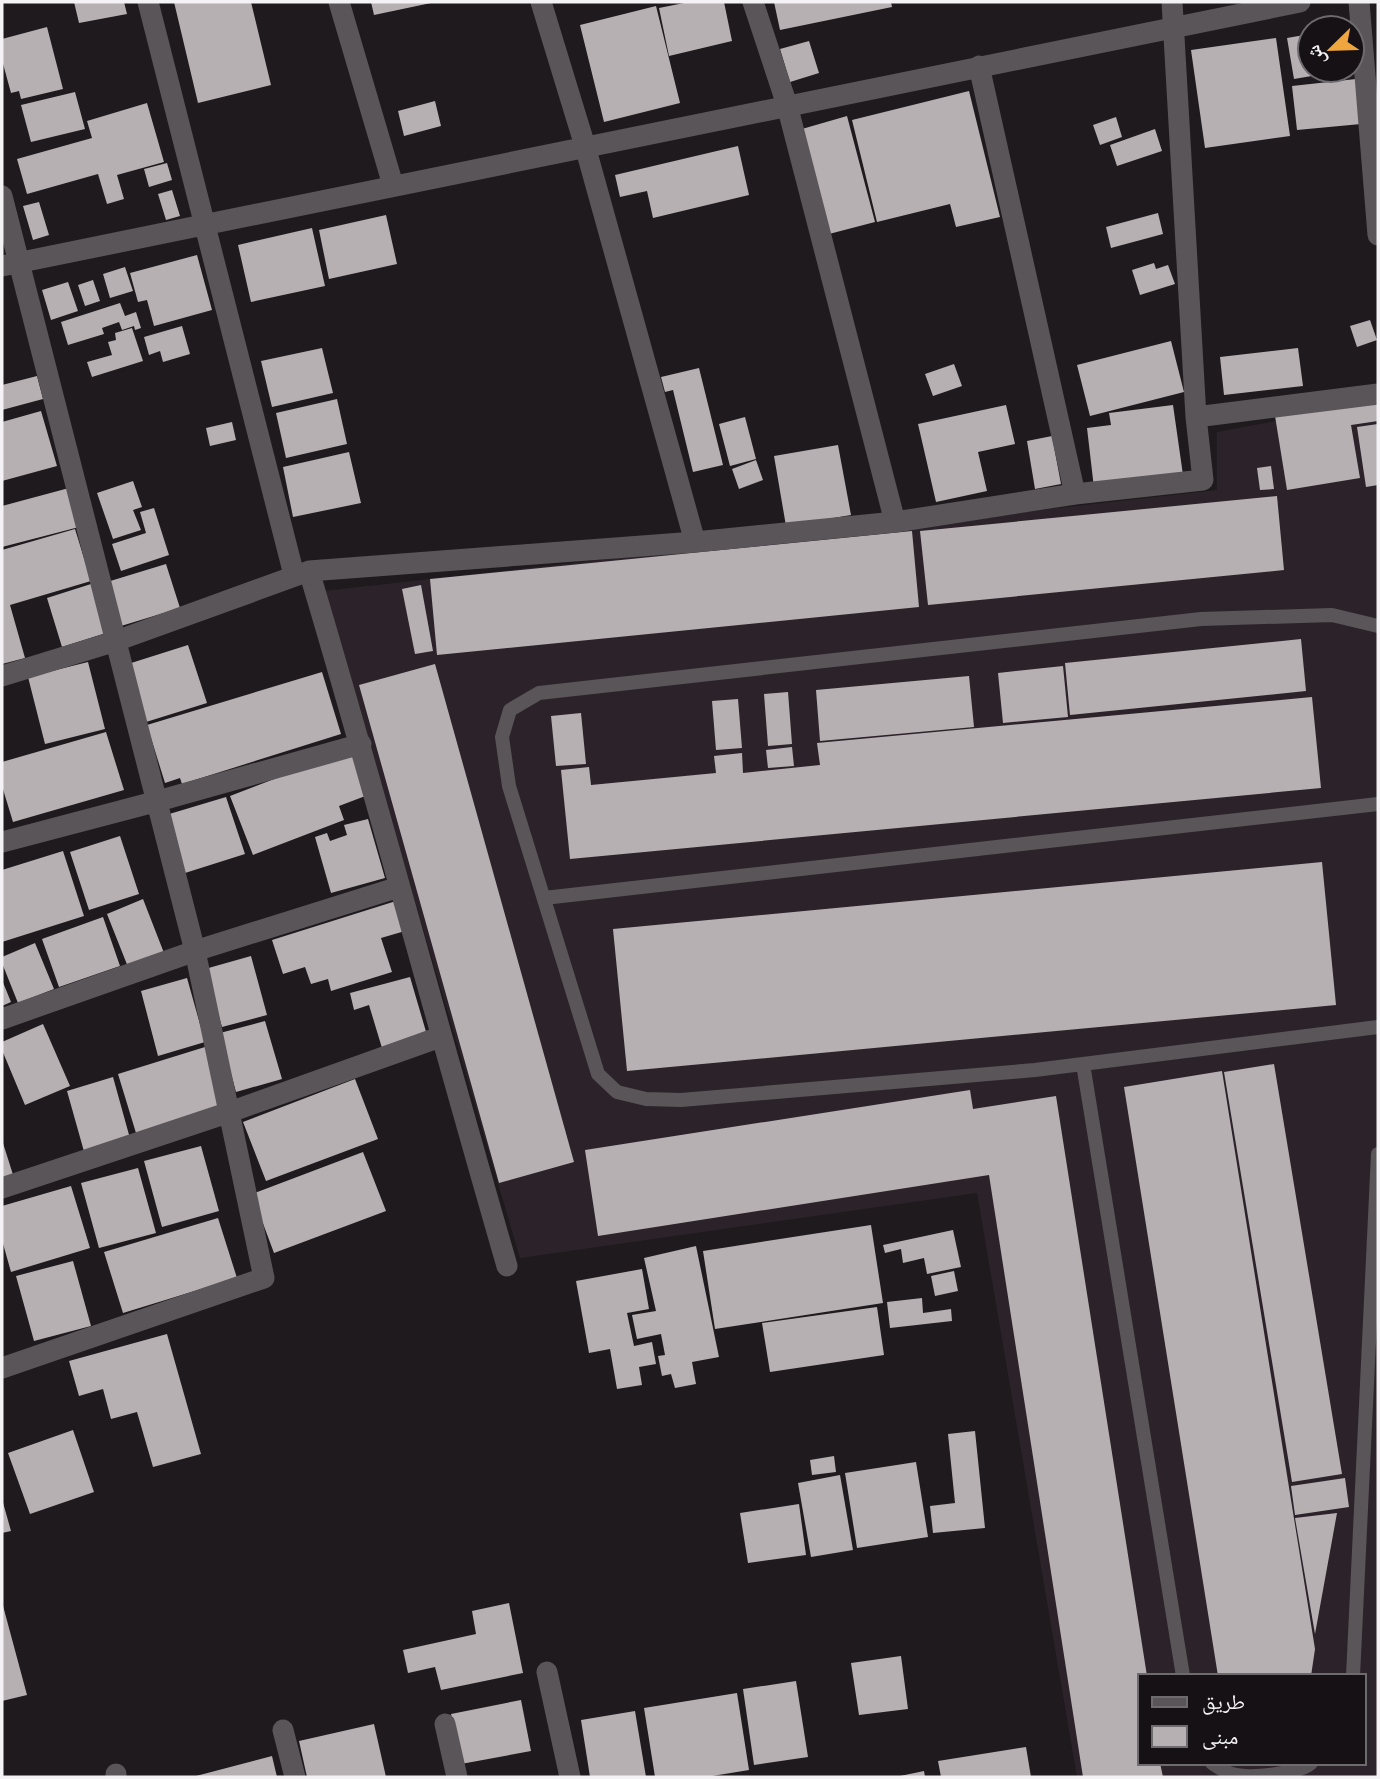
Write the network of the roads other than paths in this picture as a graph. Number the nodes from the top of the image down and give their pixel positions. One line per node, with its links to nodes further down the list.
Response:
1 (148, 2): 14 (street)
2 (339, 2): 12 (street)
3 (541, 2): 11 (street)
4 (753, 2): 10 (street)
5 (1172, 2): 8 (street)
6 (1300, 2): 8 (street)
7 (1359, 2): 15 (street)
8 (1174, 26): 9 (street); 18 (street)
9 (979, 66): 10 (street); 19 (street)
10 (787, 105): 11 (street); 20 (street)
11 (585, 146): 12 (street); 21 (street)
12 (393, 185): 14 (street)
13 (2, 196): 16 (street)
14 (206, 225): 16 (street); 22 (street)
15 (1378, 235)
16 (11, 264): 24 (street)
17 (1378, 394): 18 (street)
18 (1196, 417): 19 (street)
19 (1075, 494): 20 (street)
20 (895, 522): 21 (street)
21 (695, 542): 22 (street)
22 (301, 573): 24 (street); 26 (street)
23 (1378, 626): 31 (lane)
24 (116, 641): 25 (street); 27 (street)
25 (2, 676)
26 (361, 744): 27 (street); 30 (street)
27 (158, 801): 29 (street); 32 (street)
28 (1378, 804): 31 (lane)
29 (2, 842)
30 (399, 887): 32 (street); 35 (street)
31 (544, 898): 36 (lane)
32 (195, 951): 33 (street); 37 (street)
33 (2, 1019)
34 (1378, 1027): 36 (lane)
35 (440, 1037): 37 (street); 40 (street)
36 (1083, 1065): 43 (lane)
37 (230, 1112): 39 (street); 41 (street)
38 (1378, 1154): 44 (lane)
39 (2, 1188)
40 (507, 1266)
41 (2, 1368)
42 (547, 1672): 51 (street)
43 (1183, 1674)
44 (1353, 1674)
45 (445, 1724): 50 (street)
46 (283, 1730): 49 (street)
47 (1216, 1765): 48 (lane)
48 (1309, 1765)
49 (295, 1777)
50 (457, 1777)
51 (570, 1777)

